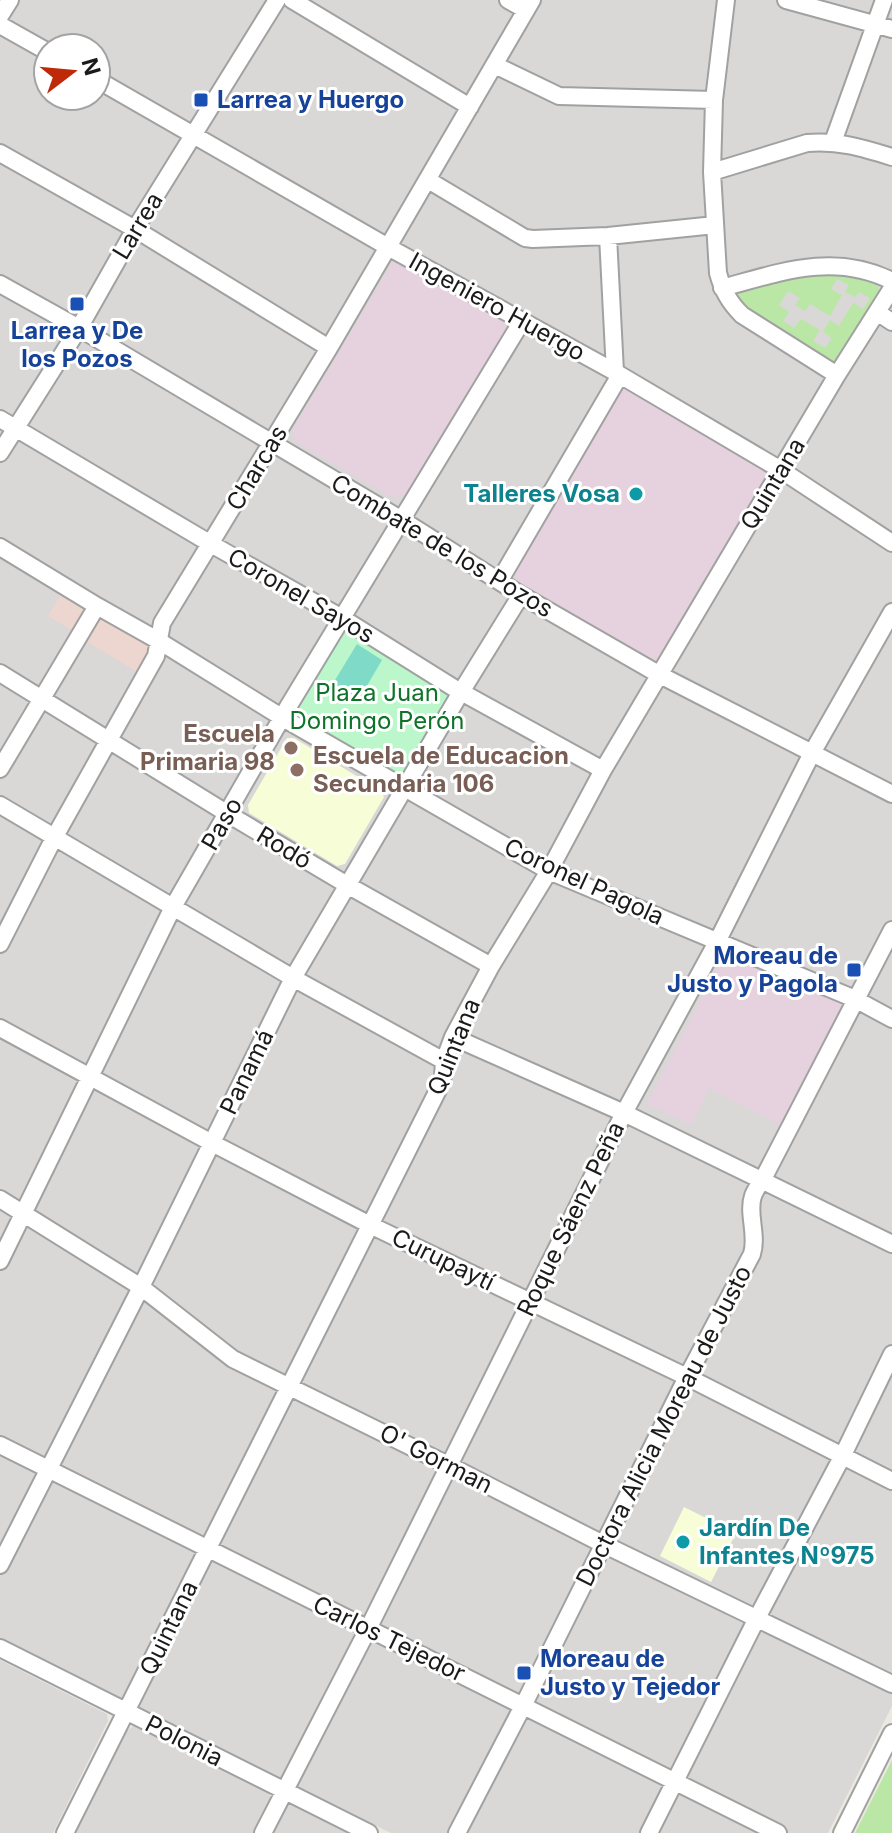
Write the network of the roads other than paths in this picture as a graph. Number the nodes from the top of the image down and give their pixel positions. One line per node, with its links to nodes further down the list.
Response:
1 (10, 0): 9 (street)
2 (277, 0): 18 (street, Larrea)
3 (292, 0): 17 (street)
4 (508, 0): 8 (street)
5 (726, 0): 16 (street)
6 (786, 0): 11 (street)
7 (884, 0): 11 (street)
8 (529, 5): 14 (street, Charcas)
9 (0, 16)
10 (0, 25): 13 (street)
11 (875, 25): 12 (street); 19 (street)
12 (892, 29)
13 (32, 43)
14 (495, 65): 16 (street); 17 (street, Charcas)
15 (112, 88): 18 (street, Ingeniero Huergo)
16 (714, 100): 22 (street)
17 (470, 107): 23 (street, Charcas)
18 (193, 135): 25 (street, Larrea); 27 (street, Ingeniero Huergo)
19 (833, 142): 21 (street); 22 (street)
20 (0, 153): 25 (street)
21 (892, 157)
22 (712, 172): 24 (street)
23 (428, 180): 26 (street); 27 (street, Charcas)
24 (715, 225): 26 (street); 30 (street)
25 (135, 229): 35 (street, Larrea); 36 (street)
26 (608, 236): 37 (street)
27 (388, 247): 33 (street, Ingeniero Huergo); 36 (street, Charcas)
28 (892, 281): 30 (street)
29 (0, 284): 35 (street, Combate de los Pozos)
30 (722, 288): 38 (street)
31 (892, 288): 32 (street, Quintana)
32 (877, 312): 34 (street); 38 (street, Quintana)
33 (522, 321): 37 (street, Ingeniero Huergo); 44 (street, Paso)
34 (892, 322)
35 (79, 328): 40 (street, Larrea); 41 (street, Combate de los Pozos)
36 (329, 348): 41 (street, Charcas)
37 (617, 374): 43 (street, Ingeniero Huergo); 48 (street)
38 (837, 375): 43 (street, Quintana)
39 (0, 419): 40 (street, Coronel Sayos)
40 (15, 428): 42 (street, Larrea); 46 (street, Coronel Sayos)
41 (271, 444): 44 (street, Combate de los Pozos); 46 (street, Charcas)
42 (0, 453)
43 (781, 470): 45 (street, Ingeniero Huergo); 55 (street, Quintana)
44 (402, 520): 48 (street, Combate de los Pozos); 52 (street, Paso)
45 (892, 543)
46 (211, 544): 52 (street, Coronel Sayos); 53 (street, Charcas)
47 (0, 547): 50 (street, Coronel Pagola)
48 (500, 580): 49 (street, Combate de los Pozos)
49 (521, 595): 55 (street, Combate de los Pozos); 56 (street, Panamá)
50 (97, 606): 53 (street, Coronel Pagola); 57 (street)
51 (892, 612): 60 (street, Roque Sáenz Peña)
52 (342, 618): 56 (street, Coronel Sayos); 58 (street, Paso)
53 (159, 641): 58 (street, Coronel Pagola); 59 (street, Charcas)
54 (0, 673): 57 (street, Rodó)
55 (660, 675): 60 (street, Combate de los Pozos); 62 (street, Quintana)
56 (461, 692): 62 (street, Coronel Sayos); 63 (street, Panamá)
57 (43, 699): 59 (street, Rodó); 61 (street)
58 (283, 718): 63 (street, Coronel Pagola); 66 (street, Paso)
59 (109, 739): 66 (street, Rodó); 67 (street, Charcas)
60 (812, 753): 64 (street, Combate de los Pozos); 72 (street, Roque Sáenz Peña)
61 (0, 769)
62 (603, 770): 68 (street, Quintana)
63 (404, 789): 68 (street, Coronel Pagola); 69 (street, Panamá)
64 (892, 794)
65 (0, 805): 67 (street)
66 (228, 814): 69 (street, Rodó); 70 (street, Paso)
67 (54, 838): 70 (street); 73 (street, Charcas)
68 (549, 871): 72 (street, Coronel Pagola); 74 (street, Quintana)
69 (349, 886): 74 (street, Rodó); 75 (street, Panamá)
70 (173, 907): 75 (street); 81 (street, Paso)
71 (892, 930): 76 (street, Doctora Alicia Moreau de Justo)
72 (717, 942): 76 (street, Coronel Pagola); 82 (street, Roque Sáenz Peña)
73 (0, 944)
74 (491, 966): 79 (street, Quintana)
75 (293, 978): 80 (street); 83 (street, Panamá)
76 (855, 999): 77 (street, Coronel Pagola); 84 (street, Doctora Alicia Moreau de Justo)
77 (892, 1019)
78 (0, 1028): 81 (street, Curupaytí)
79 (453, 1037): 80 (street, Quintana); 82 (street)
80 (444, 1061): 87 (street, Quintana)
81 (89, 1076): 83 (street, Curupaytí); 86 (street, Paso)
82 (624, 1113): 84 (street); 91 (street, Roque Sáenz Peña)
83 (212, 1143): 87 (street, Curupaytí); 90 (street, Panamá)
84 (763, 1179): 88 (street); 93 (street, Doctora Alicia Moreau de Justo)
85 (0, 1199): 86 (street, O' Gorman)
86 (24, 1214): 89 (street, Paso); 90 (street, O' Gorman)
87 (370, 1225): 91 (street, Curupaytí); 94 (street, Quintana)
88 (892, 1244)
89 (0, 1261)
90 (141, 1287): 94 (street, O' Gorman); 98 (street, Panamá)
91 (531, 1301): 93 (street, Curupaytí); 97 (street, Roque Sáenz Peña)
92 (892, 1354): 96 (street)
93 (687, 1377): 96 (street, Curupaytí); 100 (street, Doctora Alicia Moreau de Justo)
94 (289, 1386): 97 (street, O' Gorman); 101 (street, Quintana)
95 (0, 1445): 98 (street, Carlos Tejedor)
96 (842, 1457): 99 (street, Curupaytí); 103 (street)
97 (448, 1465): 100 (street, O' Gorman); 104 (street, Roque Sáenz Peña)
98 (49, 1469): 101 (street, Carlos Tejedor); 102 (street, Panamá)
99 (892, 1481)
100 (603, 1544): 103 (street, O' Gorman); 107 (street, Doctora Alicia Moreau de Justo)
101 (208, 1549): 104 (street, Carlos Tejedor); 108 (street, Quintana)
102 (0, 1565)
103 (757, 1618): 106 (street, O' Gorman); 110 (street)
104 (368, 1629): 107 (street, Carlos Tejedor); 111 (street, Roque Sáenz Peña)
105 (0, 1648): 108 (street, Polonia)
106 (892, 1684)
107 (523, 1706): 110 (street, Carlos Tejedor); 115 (street, Doctora Alicia Moreau de Justo)
108 (127, 1713): 111 (street, Polonia); 112 (street, Quintana)
109 (892, 1733): 118 (street)
110 (676, 1782): 116 (street); 117 (street, Carlos Tejedor)
111 (283, 1791): 113 (street, Roque Sáenz Peña); 114 (street, Polonia)
112 (65, 1833)
113 (263, 1833)
114 (369, 1833)
115 (457, 1833)
116 (649, 1833)
117 (778, 1833)
118 (842, 1833)

